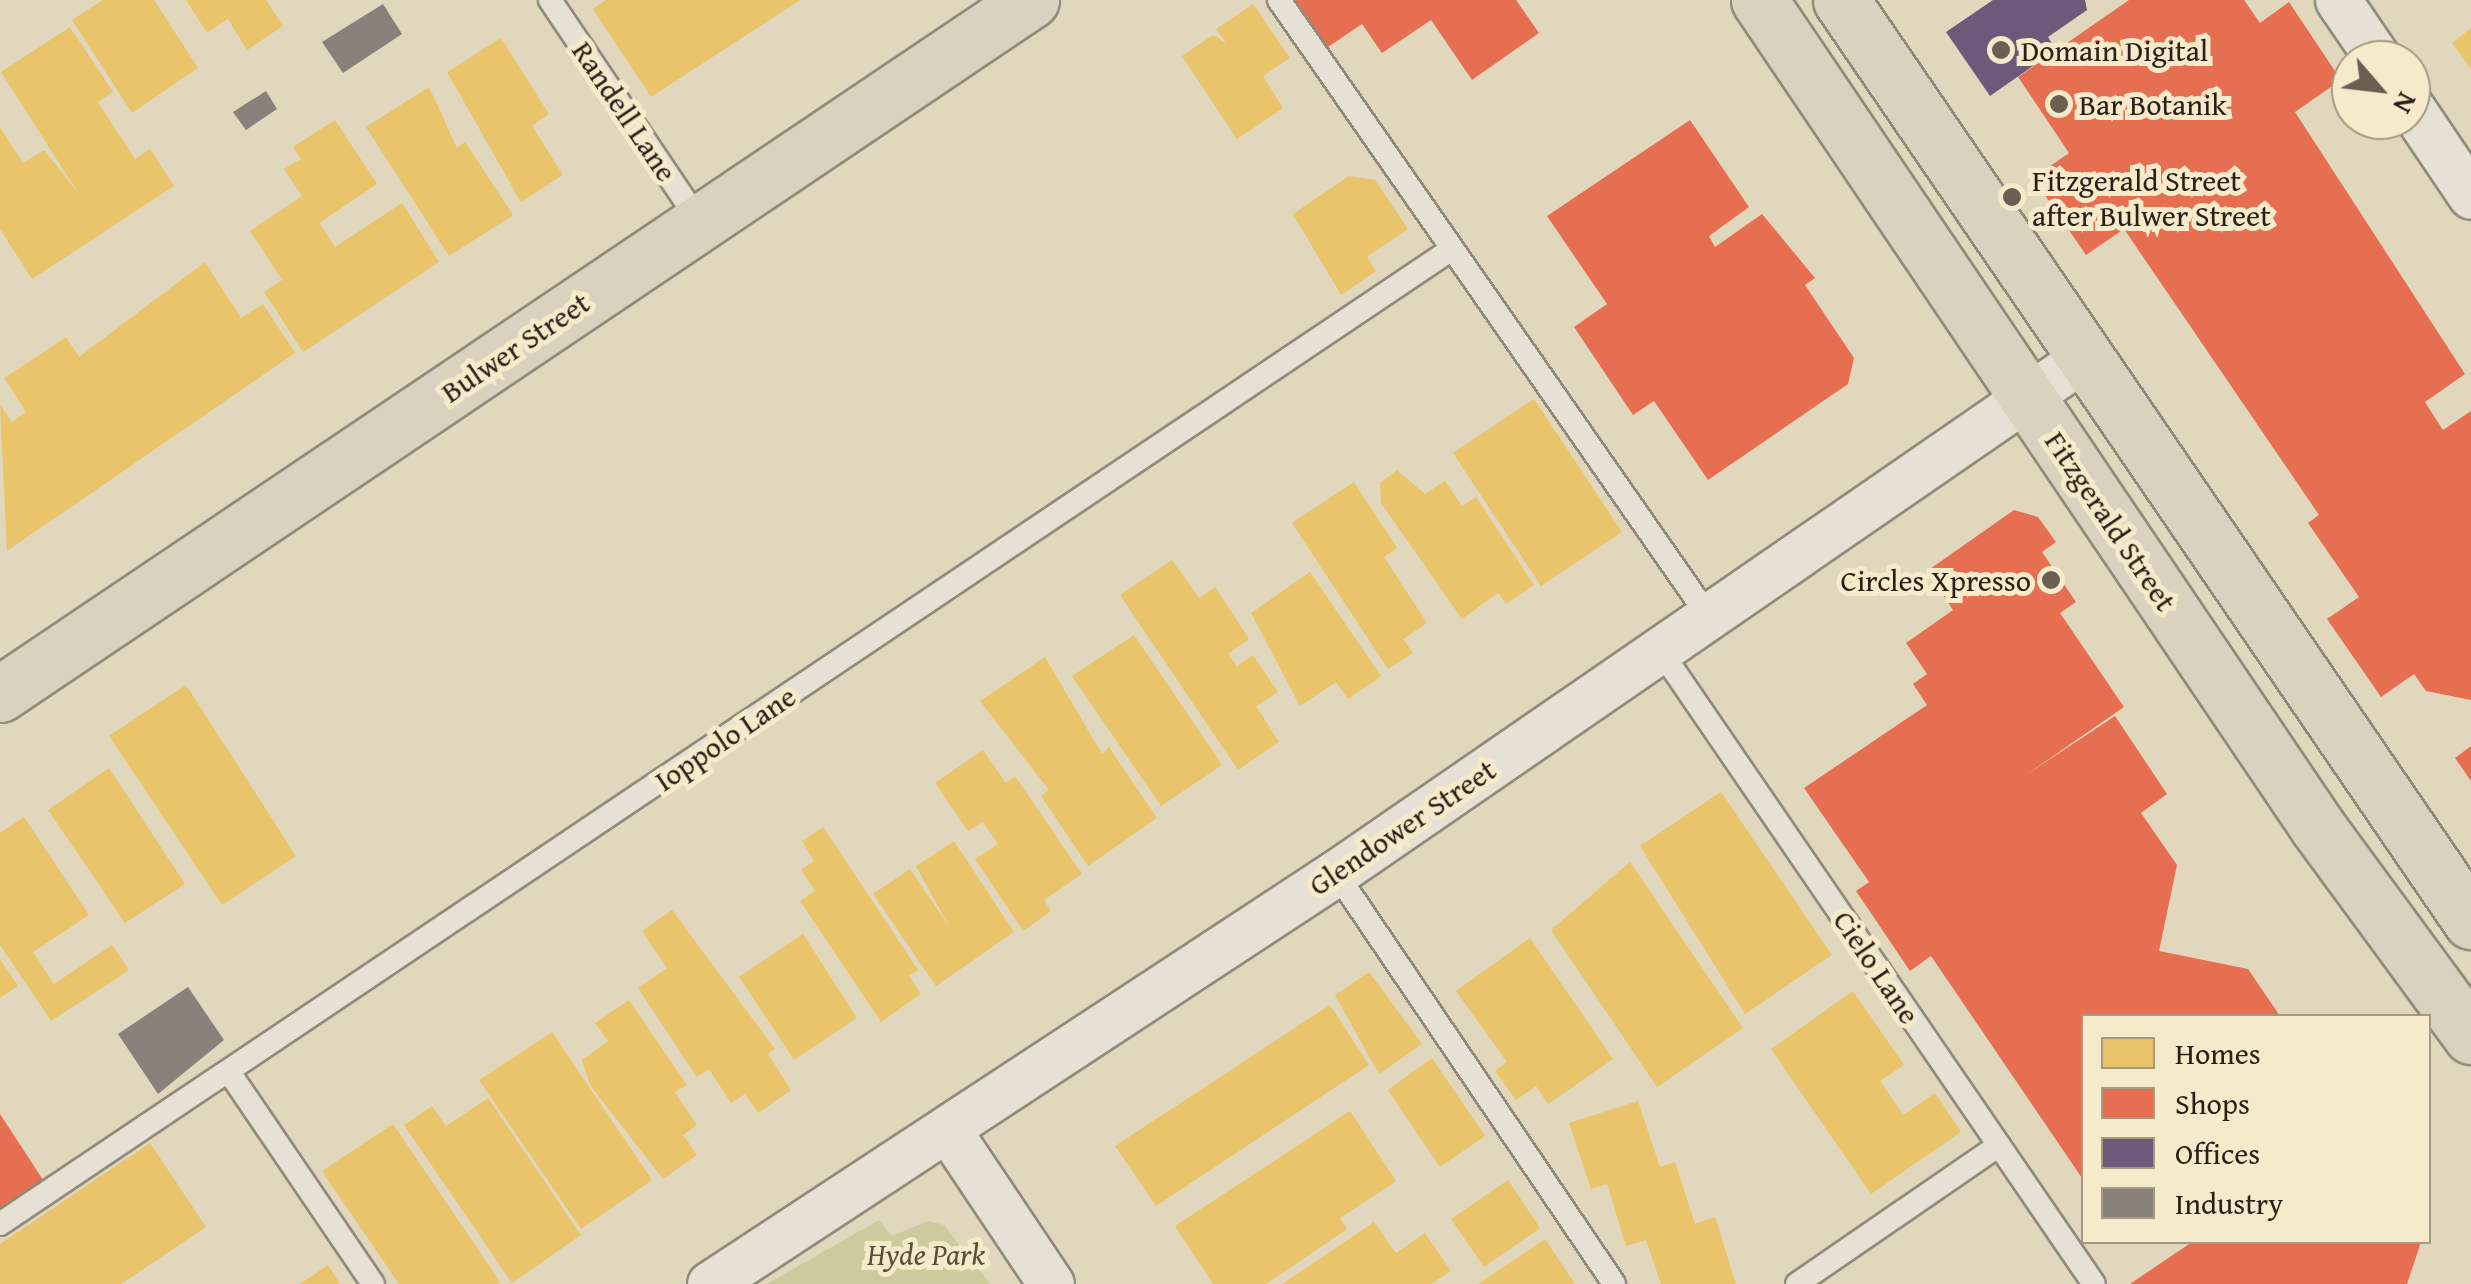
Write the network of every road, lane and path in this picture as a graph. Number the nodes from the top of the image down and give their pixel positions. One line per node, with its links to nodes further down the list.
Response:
1 (550, 0): 10 (lane, Randell Lane)
2 (1031, 0): 10 (main road, Bulwer Street)
3 (1280, 0): 11 (lane)
4 (1759, 0): 13 (main road, Fitzgerald Street)
5 (1841, 0): 12 (main road)
6 (2338, 0): 7 (street)
7 (2365, 40)
8 (2431, 137): 9 (street)
9 (2471, 196)
10 (700, 222): 16 (main road, Bulwer Street)
11 (1449, 251): 14 (lane); 20 (lane, Ioppolo Lane)
12 (2085, 357): 13 (street, Glendower Street); 18 (main road)
13 (2029, 399): 14 (street, Glendower Street); 19 (main road, Fitzgerald Street)
14 (1709, 618): 15 (street, Glendower Street)
15 (1660, 650): 17 (street, Glendower Street); 22 (lane, Cielo Lane)
16 (0, 694)
17 (1336, 874): 21 (street, Glendower Street); 27 (lane)
18 (2471, 921)
19 (2471, 1036)
20 (229, 1072): 23 (lane, Ioppolo Lane); 24 (lane)
21 (948, 1130): 25 (street, Glendower Street); 26 (street)
22 (1999, 1146): 28 (lane); 29 (lane, Cielo Lane)
23 (0, 1224)
24 (373, 1284)
25 (710, 1284)
26 (1052, 1284)
27 (1614, 1284)
28 (1797, 1284)
29 (2094, 1284)

